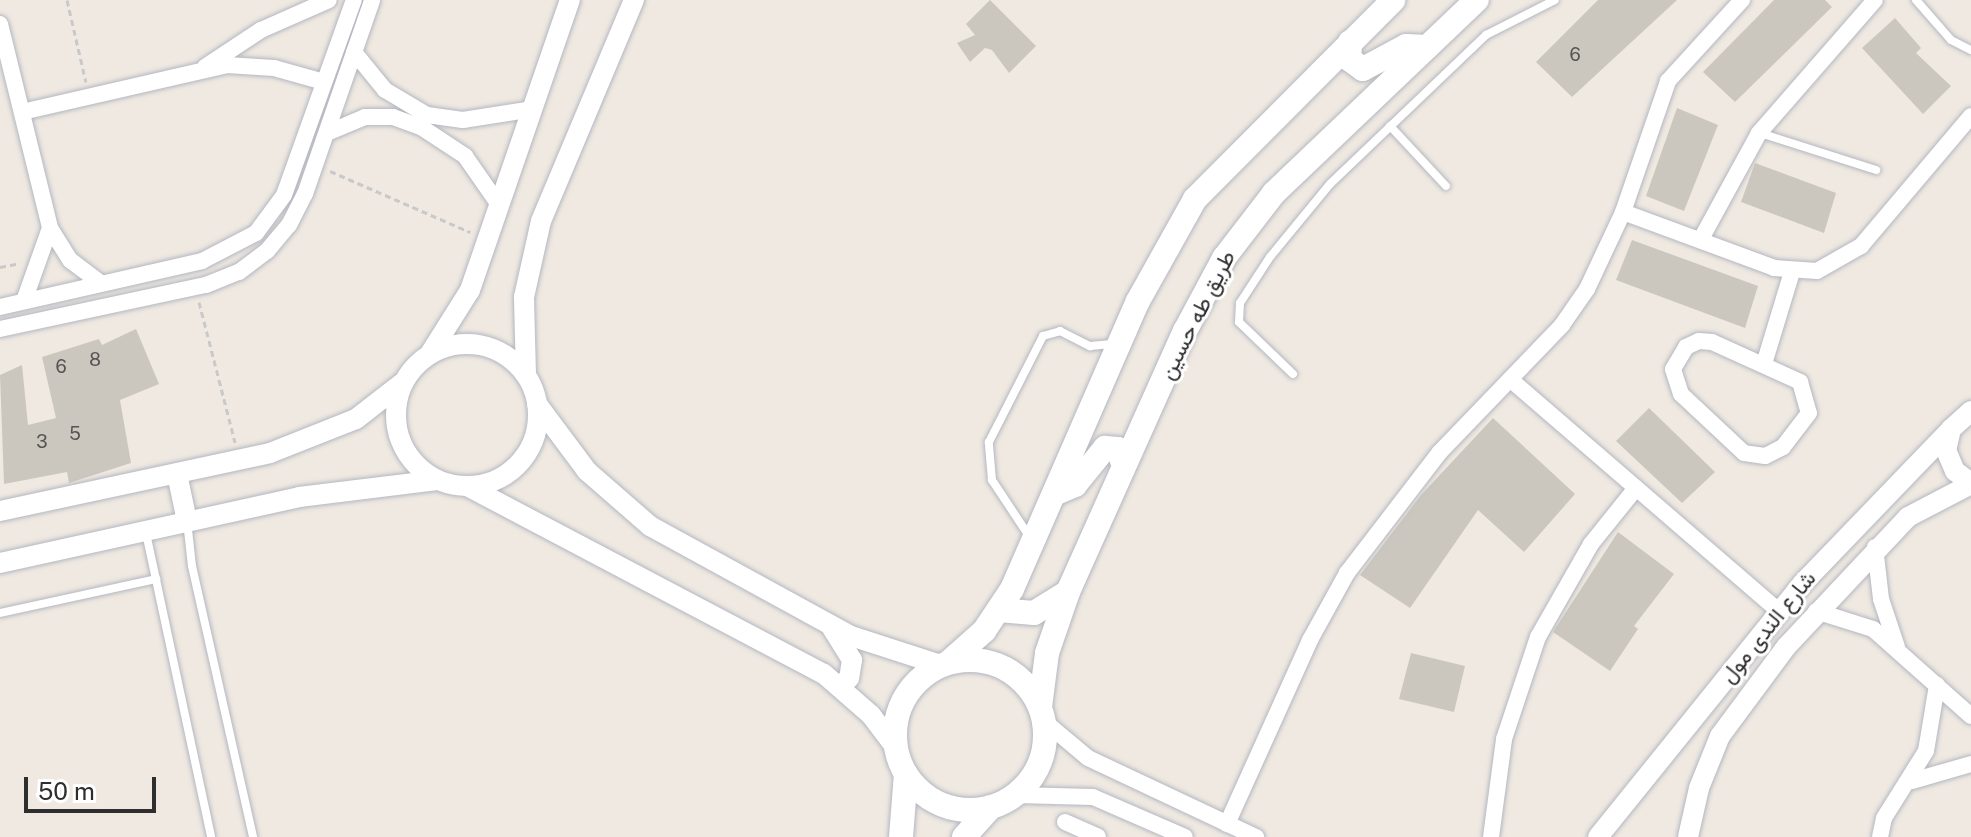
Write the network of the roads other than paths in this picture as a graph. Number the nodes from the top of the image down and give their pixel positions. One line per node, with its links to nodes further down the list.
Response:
1 (329, 0): 17 (street)
2 (354, 0): 18 (street)
3 (372, 0): 16 (street)
4 (570, 0): 19 (street)
5 (634, 0): 43 (street)
6 (1477, 0): 14 (main road, طريق طه حسين)
7 (1555, 0): 23 (lane)
8 (1742, 0): 29 (street)
9 (1875, 0): 25 (street)
10 (1916, 0): 15 (lane)
11 (1388, 2): 13 (main road)
12 (0, 24): 20 (street)
13 (1350, 42): 14 (main road); 39 (main road)
14 (1427, 47): 49 (main road, طريق طه حسين)
15 (1971, 50)
16 (354, 52): 22 (street); 24 (street)
17 (203, 68): 18 (street); 20 (street)
18 (324, 82): 32 (street)
19 (533, 109): 22 (street); 28 (street)
20 (22, 112): 30 (street)
21 (1971, 116): 34 (street)
22 (424, 121): 24 (street); 28 (street)
23 (1390, 126): 27 (lane); 42 (lane)
24 (327, 133): 33 (street)
25 (1759, 133): 26 (lane); 31 (street)
26 (1876, 170)
27 (1446, 186)
28 (499, 205): 40 (street)
29 (1623, 212): 31 (street); 45 (street)
30 (50, 228): 35 (street); 36 (street)
31 (1701, 239): 34 (street)
32 (243, 243): 33 (street); 35 (street)
33 (254, 262): 38 (street)
34 (1792, 272): 41 (street)
35 (100, 283): 36 (street)
36 (24, 301): 37 (street)
37 (0, 307)
38 (0, 329)
39 (1120, 343): 55 (main road); 59 (lane)
40 (430, 353): 43 (street); 44 (street)
41 (1764, 364): 41 (street)
42 (1293, 374)
43 (526, 375): 46 (street)
44 (405, 380): 50 (street); 51 (street)
45 (1511, 380): 54 (street); 84 (street)
46 (537, 404): 53 (street); 68 (street)
47 (1969, 411): 48 (street, شارع الندى مول)
48 (1951, 429): 52 (street); 65 (street, شارع الندى مول)
49 (1124, 466): 55 (main road); 63 (main road, طريق طه حسين)
50 (177, 474): 56 (street); 57 (street)
51 (437, 480): 53 (street); 57 (street)
52 (1971, 484): 60 (street, شارع الندى مول)
53 (467, 486): 72 (street)
54 (1636, 488): 65 (street); 92 (street)
55 (1054, 494): 59 (main road)
56 (0, 511)
57 (187, 521): 58 (street); 86 (lane)
58 (145, 530): 61 (street); 62 (lane)
59 (1033, 543): 64 (main road)
60 (1875, 547): 66 (street, شارع الندى مول); 69 (street)
61 (0, 563)
62 (156, 579): 67 (lane); 85 (lane)
63 (1068, 592): 64 (main road); 73 (main road, طريق طه حسين)
64 (999, 610): 70 (main road)
65 (1779, 611): 93 (street, شارع الندى مول)
66 (1816, 611): 69 (street); 94 (street, شارع الندى مول)
67 (0, 613)
68 (830, 625): 70 (street); 72 (street)
69 (1898, 648): 71 (street)
70 (945, 663): 73 (main road); 75 (main road)
71 (1937, 685): 74 (street); 78 (street)
72 (841, 686): 75 (street)
73 (1042, 714): 79 (street); 80 (main road)
74 (1971, 716)
75 (896, 748): 77 (main road)
76 (1971, 764): 78 (street)
77 (906, 774): 81 (main road); 87 (main road)
78 (1912, 781): 95 (street)
79 (1143, 784): 82 (street); 84 (street)
80 (1016, 795): 81 (main road); 82 (street)
81 (991, 807): 88 (main road)
82 (1130, 810): 90 (street)
83 (1065, 822): 89 (street)
84 (1227, 824): 91 (street)
85 (211, 837)
86 (253, 837)
87 (901, 837)
88 (964, 837)
89 (1098, 837)
90 (1185, 837)
91 (1256, 837)
92 (1491, 837)
93 (1598, 837)
94 (1688, 837)
95 (1880, 837)

